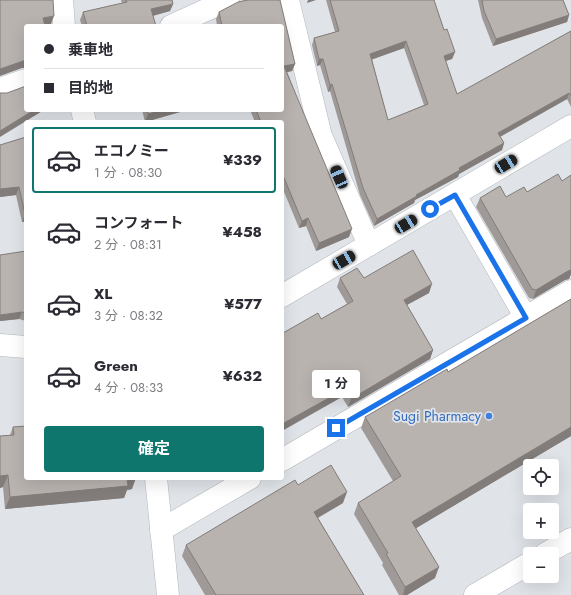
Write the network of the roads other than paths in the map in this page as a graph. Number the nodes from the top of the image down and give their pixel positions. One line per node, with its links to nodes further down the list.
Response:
1 (62, 0): 4 (street)
2 (228, 0): 5 (street)
3 (288, 0): 10 (street)
4 (64, 24)
5 (175, 24)
6 (24, 81): 7 (street)
7 (0, 89)
8 (571, 126): 9 (street)
9 (455, 195): 10 (street); 13 (street)
10 (369, 245): 12 (street)
11 (571, 291): 13 (street)
12 (284, 295)
13 (526, 318): 16 (street)
14 (0, 345): 15 (street)
15 (24, 347)
16 (284, 459)
17 (156, 480): 19 (street)
18 (247, 480): 19 (street)
19 (161, 530): 23 (street)
20 (571, 539): 21 (street)
21 (557, 547)
22 (523, 567): 24 (street)
23 (168, 595)
24 (475, 595)

